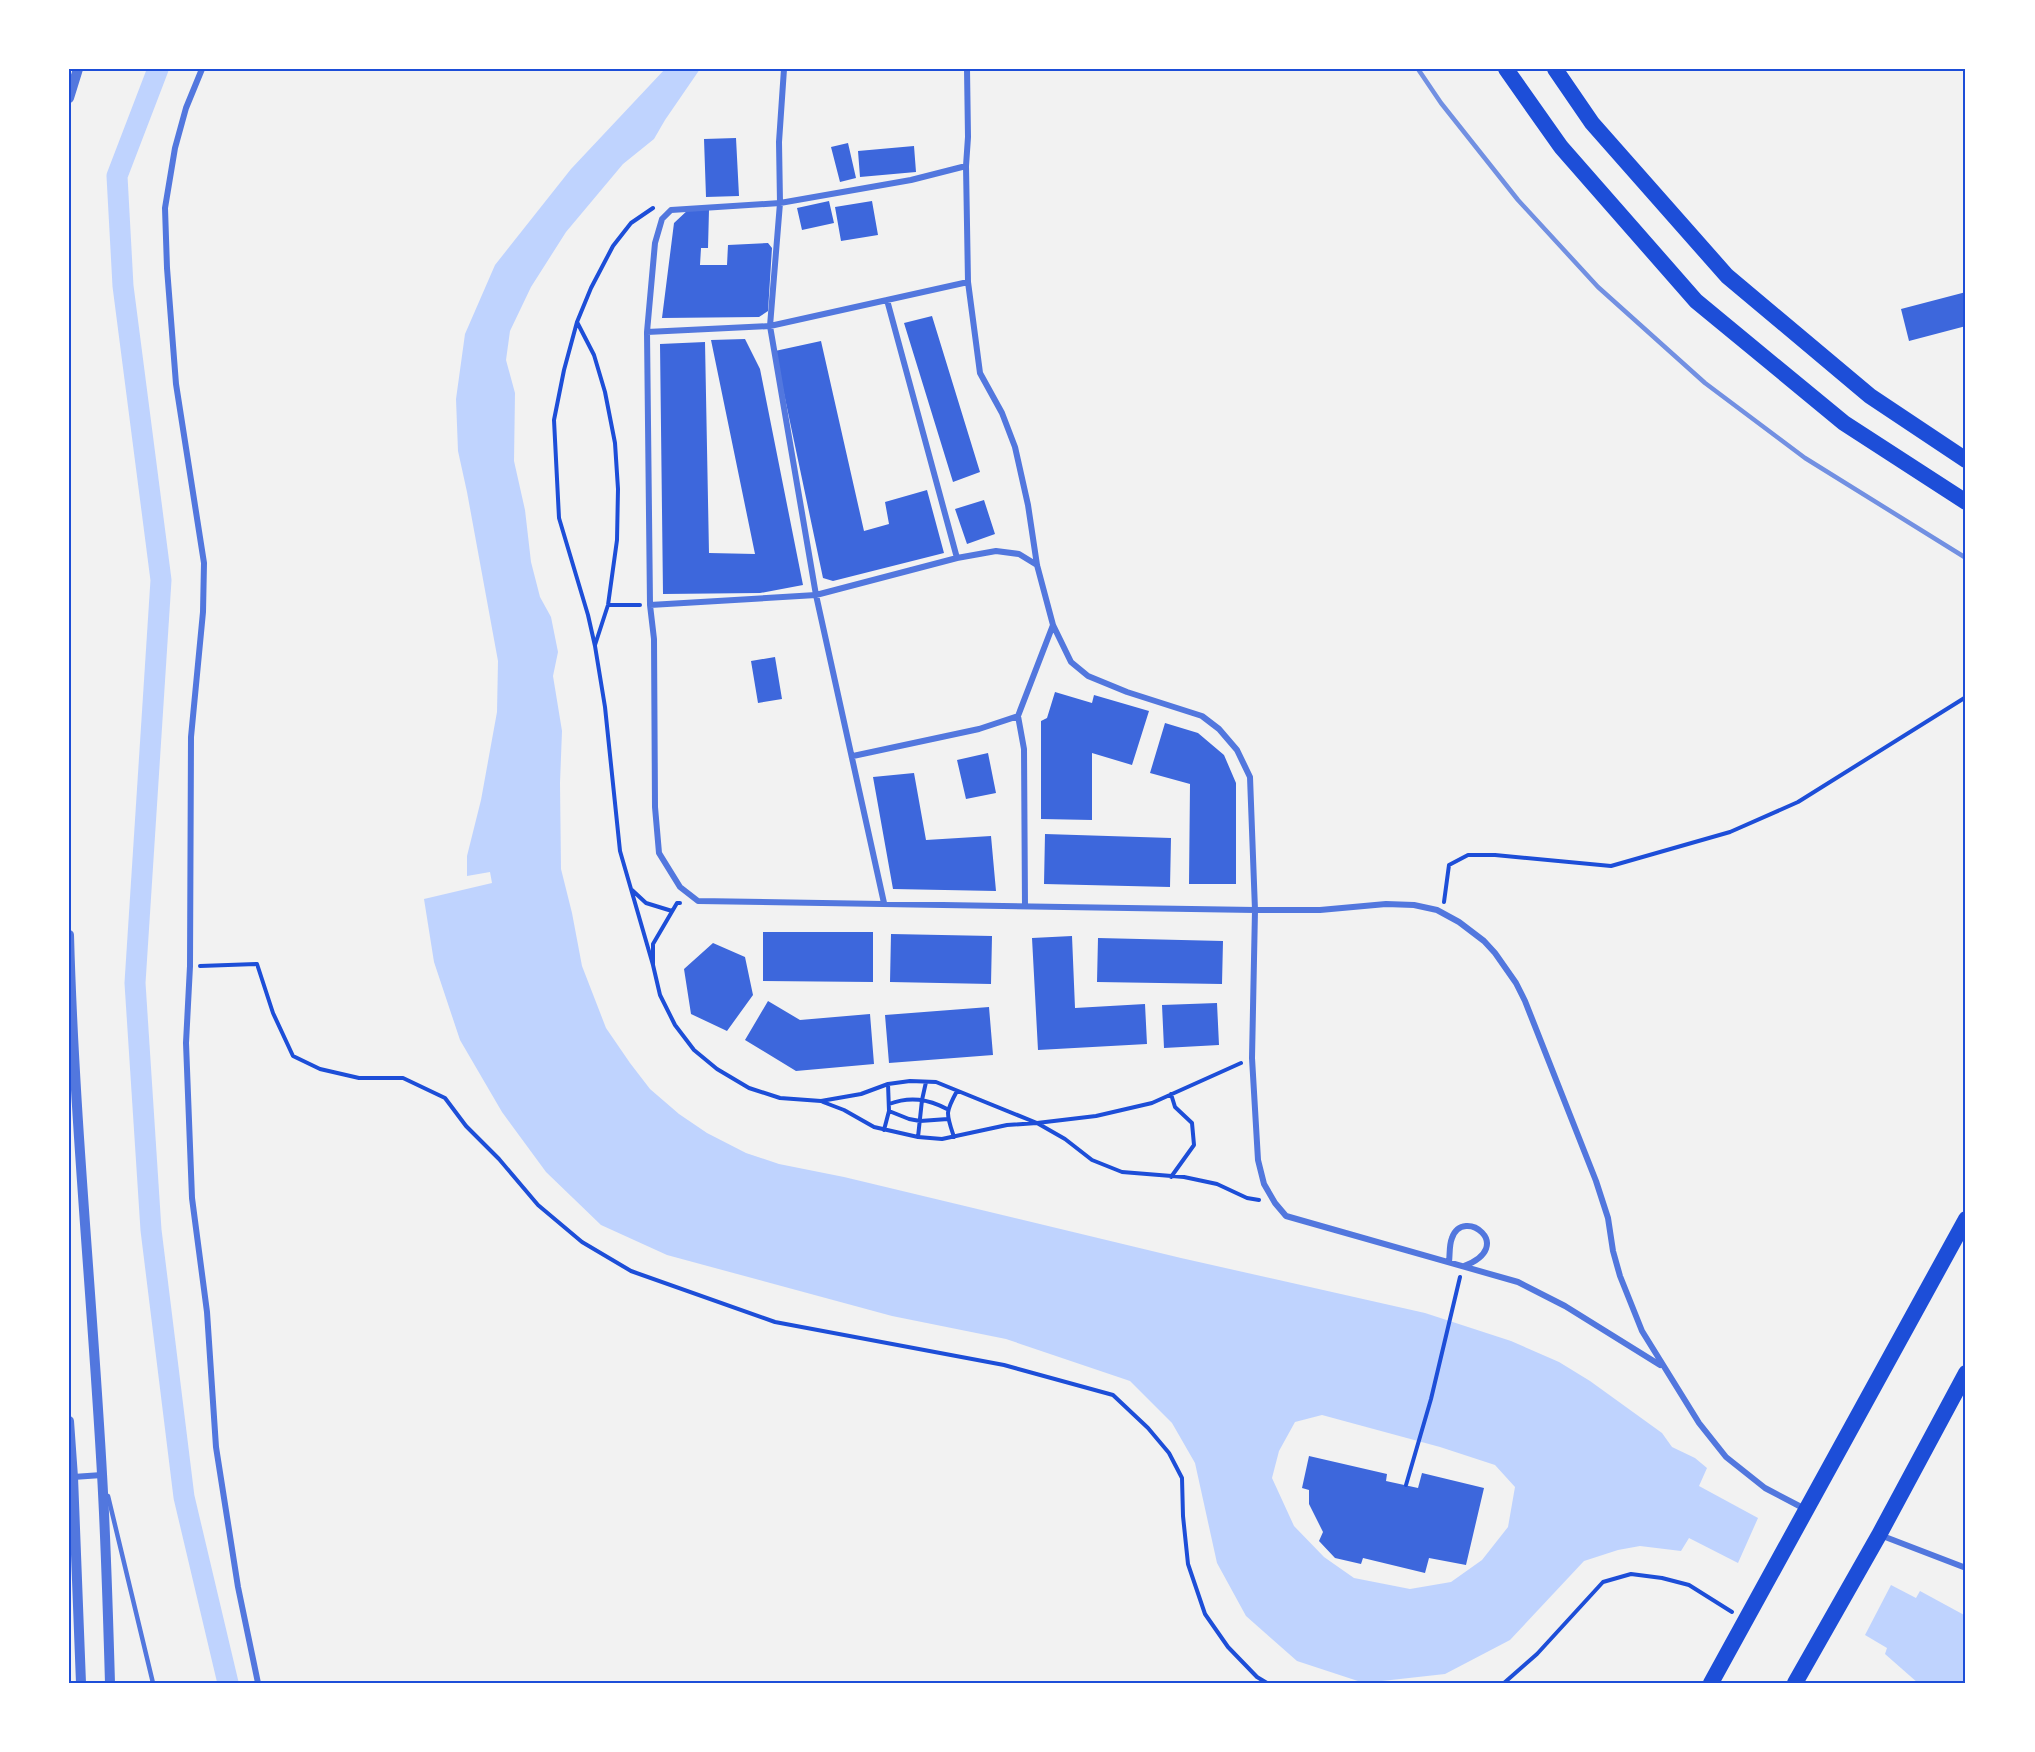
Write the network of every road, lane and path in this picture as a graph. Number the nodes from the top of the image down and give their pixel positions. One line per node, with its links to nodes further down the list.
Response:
1 (78, 69): 7 (street)
2 (202, 69): 37 (street)
3 (784, 69): 9 (street)
4 (967, 69): 8 (street)
5 (1506, 69): 17 (highway)
6 (1555, 69): 16 (highway)
7 (69, 98)
8 (966, 166): 9 (street); 11 (street)
9 (780, 203): 14 (street); 15 (street)
10 (653, 208): 13 (path)
11 (968, 282): 12 (street); 19 (street)
12 (887, 300): 14 (street); 18 (street)
13 (577, 322): 21 (path); 24 (path)
14 (770, 326): 15 (street); 20 (street)
15 (647, 332): 22 (street)
16 (1966, 460)
17 (1966, 502)
18 (957, 558): 19 (street); 20 (street)
19 (1037, 565): 23 (street)
20 (816, 595): 22 (street); 27 (street)
21 (608, 605): 22 (path); 24 (path)
22 (650, 605): 29 (street)
23 (1053, 625): 26 (street); 32 (street)
24 (595, 646): 28 (path)
25 (1966, 697): 33 (path)
26 (1018, 716): 27 (street); 31 (street)
27 (853, 756): 30 (street)
28 (631, 889): 34 (path); 36 (path)
29 (698, 901): 30 (street); 34 (path)
30 (884, 903): 31 (street)
31 (1025, 906): 32 (street)
32 (1255, 910): 33 (street); 38 (street)
33 (1437, 910): 59 (street)
34 (672, 911): 36 (path)
35 (69, 935): 62 (street)
36 (653, 965): 44 (path)
37 (190, 966): 72 (street); 73 (path)
38 (1252, 1058): 42 (path); 55 (street)
39 (926, 1082): 40 (path); 41 (path); 43 (path)
40 (888, 1084): 44 (path); 45 (path)
41 (957, 1091): 46 (path); 50 (path)
42 (1171, 1094): 50 (path); 54 (path)
43 (922, 1100): 45 (path); 46 (path); 49 (path)
44 (821, 1101): 51 (path)
45 (889, 1104): 47 (path)
46 (947, 1109): 48 (path)
47 (889, 1111): 49 (path); 51 (path)
48 (948, 1119): 49 (path); 53 (path)
49 (920, 1121): 52 (path)
50 (1037, 1123): 53 (path); 54 (path)
51 (884, 1130): 52 (path)
52 (918, 1137): 53 (path)
53 (954, 1137)
54 (1171, 1177): 55 (path)
55 (1275, 1203): 57 (street)
56 (1966, 1219): 65 (highway)
57 (1449, 1262): 58 (street); 58 (street)
58 (1464, 1266): 59 (street); 64 (path)
59 (1663, 1366): 65 (street)
60 (1966, 1373): 66 (highway)
61 (69, 1421): 63 (street)
62 (102, 1475): 63 (street); 70 (street); 71 (lane)
63 (73, 1477): 69 (street)
64 (1406, 1485)
65 (1805, 1509): 68 (highway)
66 (1879, 1535): 67 (street); 76 (highway)
67 (1966, 1568)
68 (1745, 1620): 74 (path); 75 (highway)
69 (81, 1683)
70 (110, 1683)
71 (153, 1683)
72 (258, 1683)
73 (1267, 1683)
74 (1504, 1683)
75 (1711, 1683)
76 (1795, 1683)

